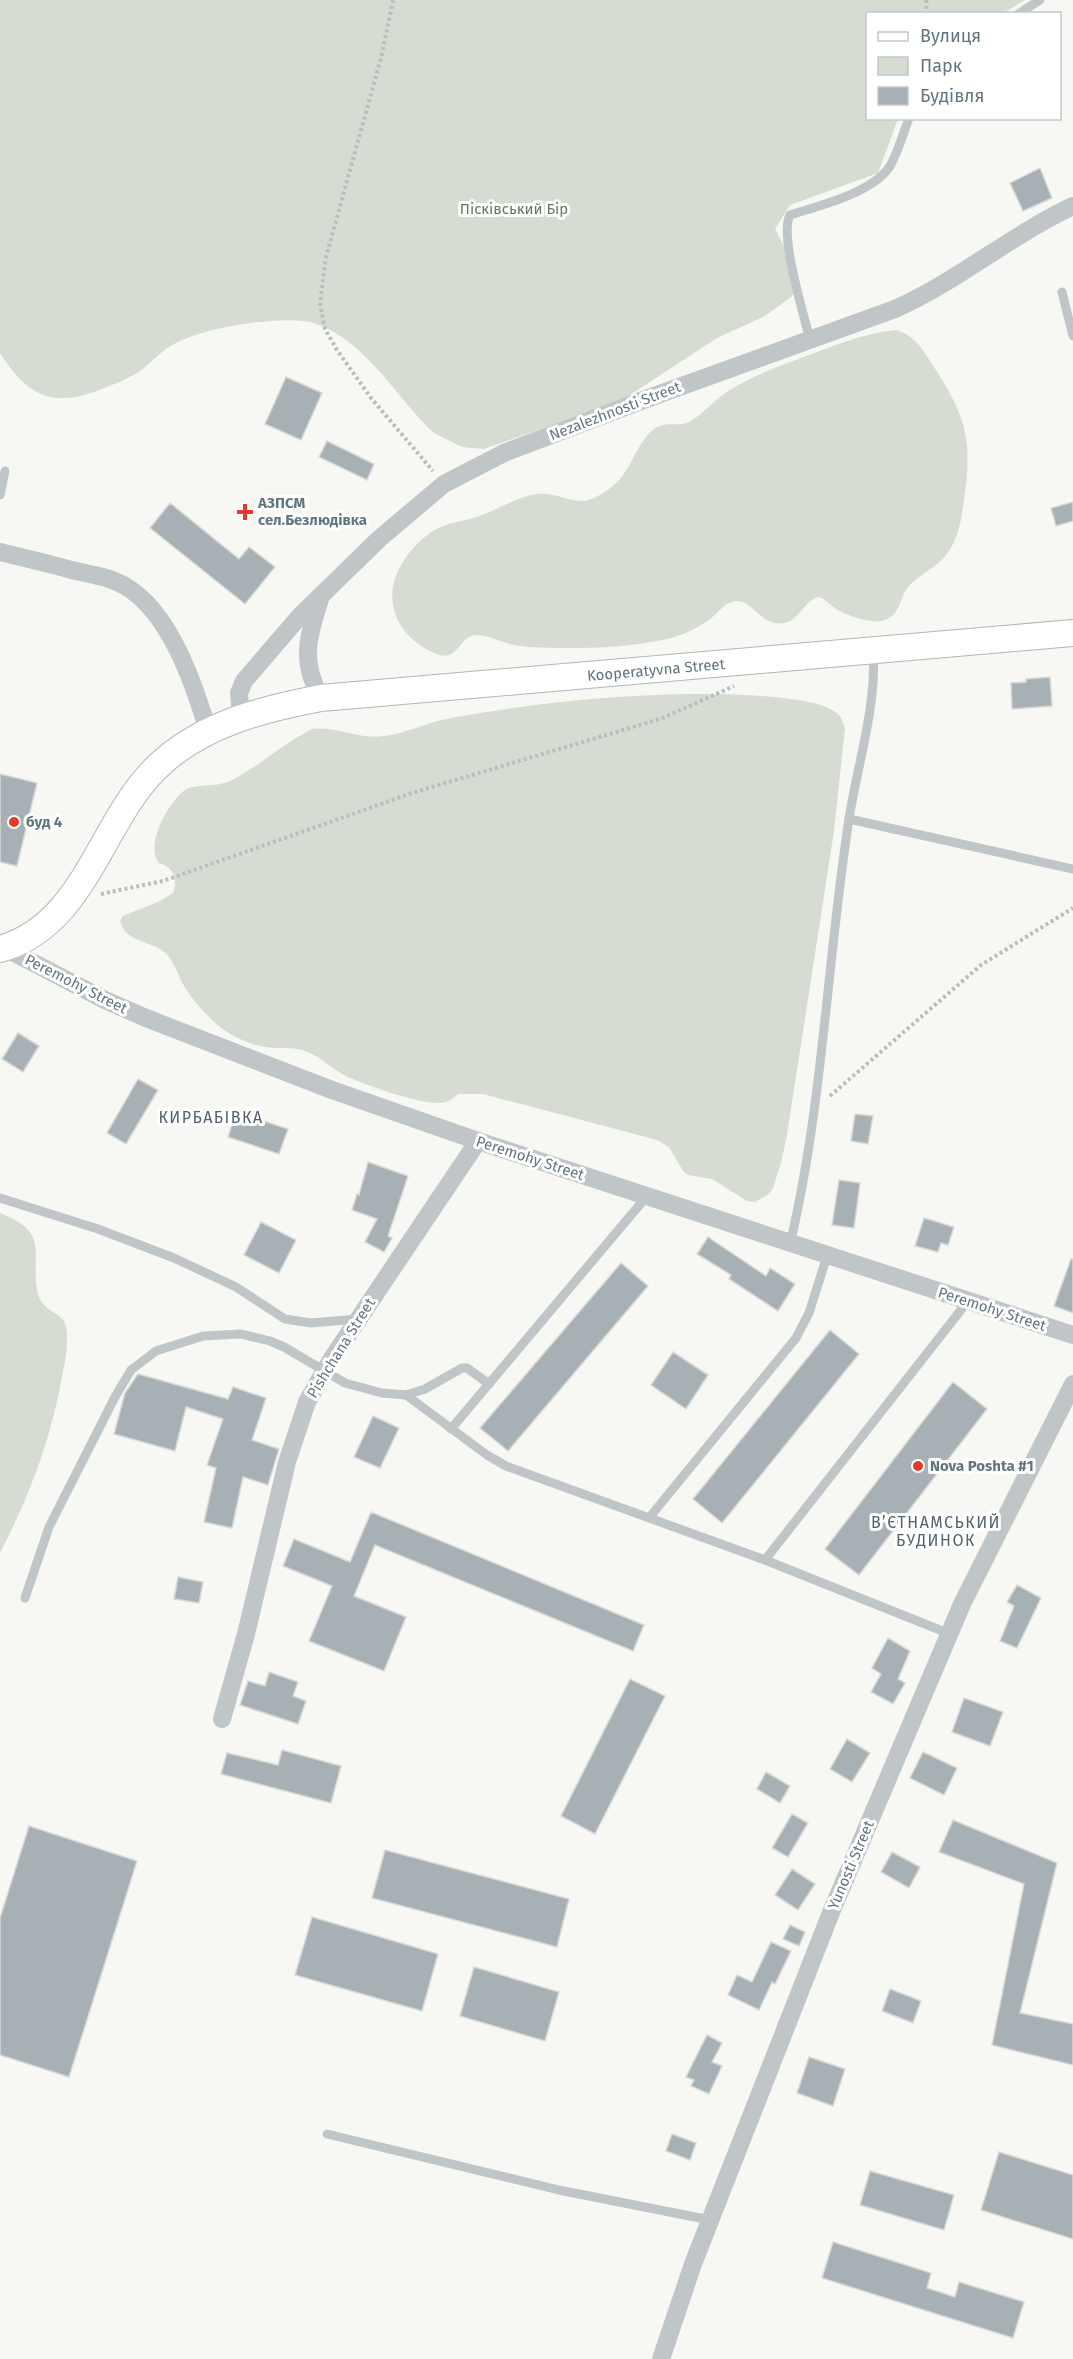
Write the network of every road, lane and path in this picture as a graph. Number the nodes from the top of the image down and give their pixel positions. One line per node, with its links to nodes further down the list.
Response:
1 (393, 0): 10 (path)
2 (1040, 0): 3 (lane)
3 (1021, 12)
4 (908, 120): 8 (lane)
5 (1073, 206): 8 (street, Nezalezhnosti Street)
6 (1062, 292): 7 (lane)
7 (1073, 336)
8 (810, 340): 10 (street, Nezalezhnosti Street)
9 (5, 471): 11 (lane)
10 (444, 484): 13 (street, Nezalezhnosti Street)
11 (0, 495)
12 (0, 552): 19 (street)
13 (322, 595): 17 (street); 18 (street, Nezalezhnosti Street)
14 (1073, 633): 15 (street, Kooperatyvna Street)
15 (872, 650): 17 (street, Kooperatyvna Street); 20 (lane)
16 (741, 682): 22 (path)
17 (321, 698): 18 (street, Kooperatyvna Street)
18 (241, 718): 19 (street, Kooperatyvna Street)
19 (208, 731): 22 (street, Kooperatyvna Street)
20 (849, 819): 21 (lane); 25 (lane)
21 (1073, 869)
22 (70, 900): 24 (street, Kooperatyvna Street)
23 (1073, 908): 25 (path)
24 (2, 948): 26 (street, Peremohy Street)
25 (812, 1113): 29 (lane)
26 (478, 1141): 27 (street, Peremohy Street); 32 (street, Pishchana Street)
27 (647, 1196): 29 (street, Peremohy Street); 35 (lane)
28 (0, 1198): 32 (lane)
29 (790, 1244): 30 (street, Peremohy Street)
30 (827, 1256): 31 (street, Peremohy Street); 39 (lane)
31 (968, 1301): 33 (street, Peremohy Street); 40 (lane)
32 (358, 1318): 34 (street, Pishchana Street)
33 (1073, 1335)
34 (324, 1372): 37 (lane); 41 (lane); 43 (street, Pishchana Street)
35 (489, 1384): 37 (lane); 38 (lane)
36 (1073, 1384): 42 (street, Yunosti Street)
37 (406, 1395): 38 (lane)
38 (451, 1429): 39 (lane)
39 (649, 1518): 40 (lane)
40 (765, 1560): 42 (lane)
41 (25, 1598)
42 (950, 1634): 45 (street, Yunosti Street)
43 (222, 1719)
44 (327, 2134): 45 (lane)
45 (710, 2220): 46 (street, Yunosti Street)
46 (661, 2359)

